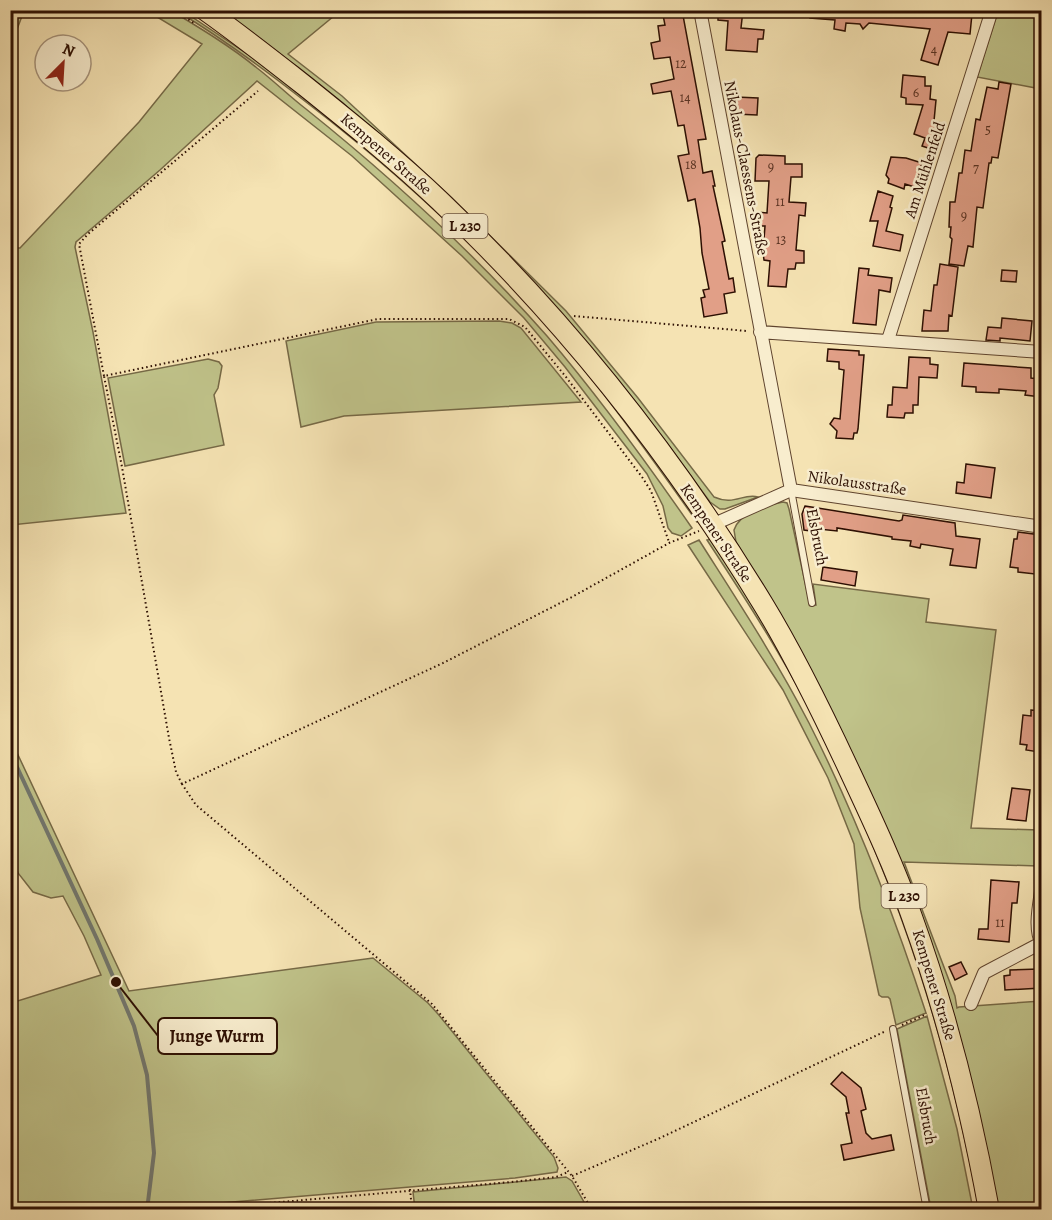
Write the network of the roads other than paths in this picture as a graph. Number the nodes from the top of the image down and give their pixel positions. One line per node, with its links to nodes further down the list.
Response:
1 (700, 10): 4 (street, Nikolaus-Claessens-Straße)
2 (992, 10): 5 (street, Am Mühlenfeld)
3 (203, 19): 8 (main road, Kempener Straße / L 230)
4 (760, 332): 5 (street); 7 (street, Nikolausstraße)
5 (888, 340): 6 (street)
6 (1041, 352)
7 (791, 490): 8 (street, Elsbruch); 9 (street, Nikolausstraße); 10 (lane, Elsbruch)
8 (701, 527): 16 (main road, Kempener Straße / L 230)
9 (1041, 527)
10 (812, 603)
11 (1041, 884): 12 (street)
12 (1041, 943): 13 (street)
13 (971, 1004)
14 (893, 1029): 15 (lane, Elsbruch)
15 (927, 1209)
16 (989, 1209)

